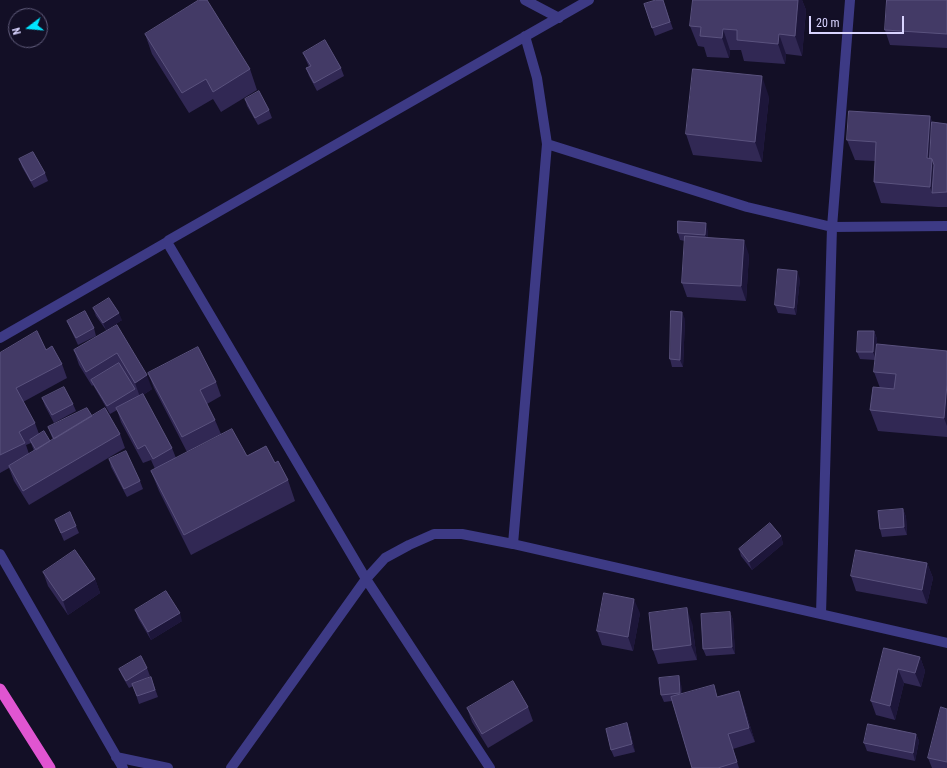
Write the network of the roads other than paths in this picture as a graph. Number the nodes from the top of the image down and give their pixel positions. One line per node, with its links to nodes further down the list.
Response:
1 (525, 0): 4 (street)
2 (589, 0): 4 (street)
3 (850, 0): 7 (street)
4 (558, 18): 5 (street)
5 (525, 36): 6 (street); 9 (street)
6 (548, 144): 7 (street); 11 (street)
7 (832, 226): 8 (street); 14 (street)
8 (947, 226)
9 (167, 242): 10 (street); 13 (street)
10 (0, 338)
11 (513, 544): 13 (street); 14 (street)
12 (0, 554): 17 (street)
13 (366, 579): 21 (street); 22 (street)
14 (821, 614): 15 (street)
15 (947, 643)
16 (0, 689): 18 (highway)
17 (116, 757): 19 (street); 20 (street)
18 (50, 768)
19 (123, 768)
20 (168, 768)
21 (231, 768)
22 (490, 768)

